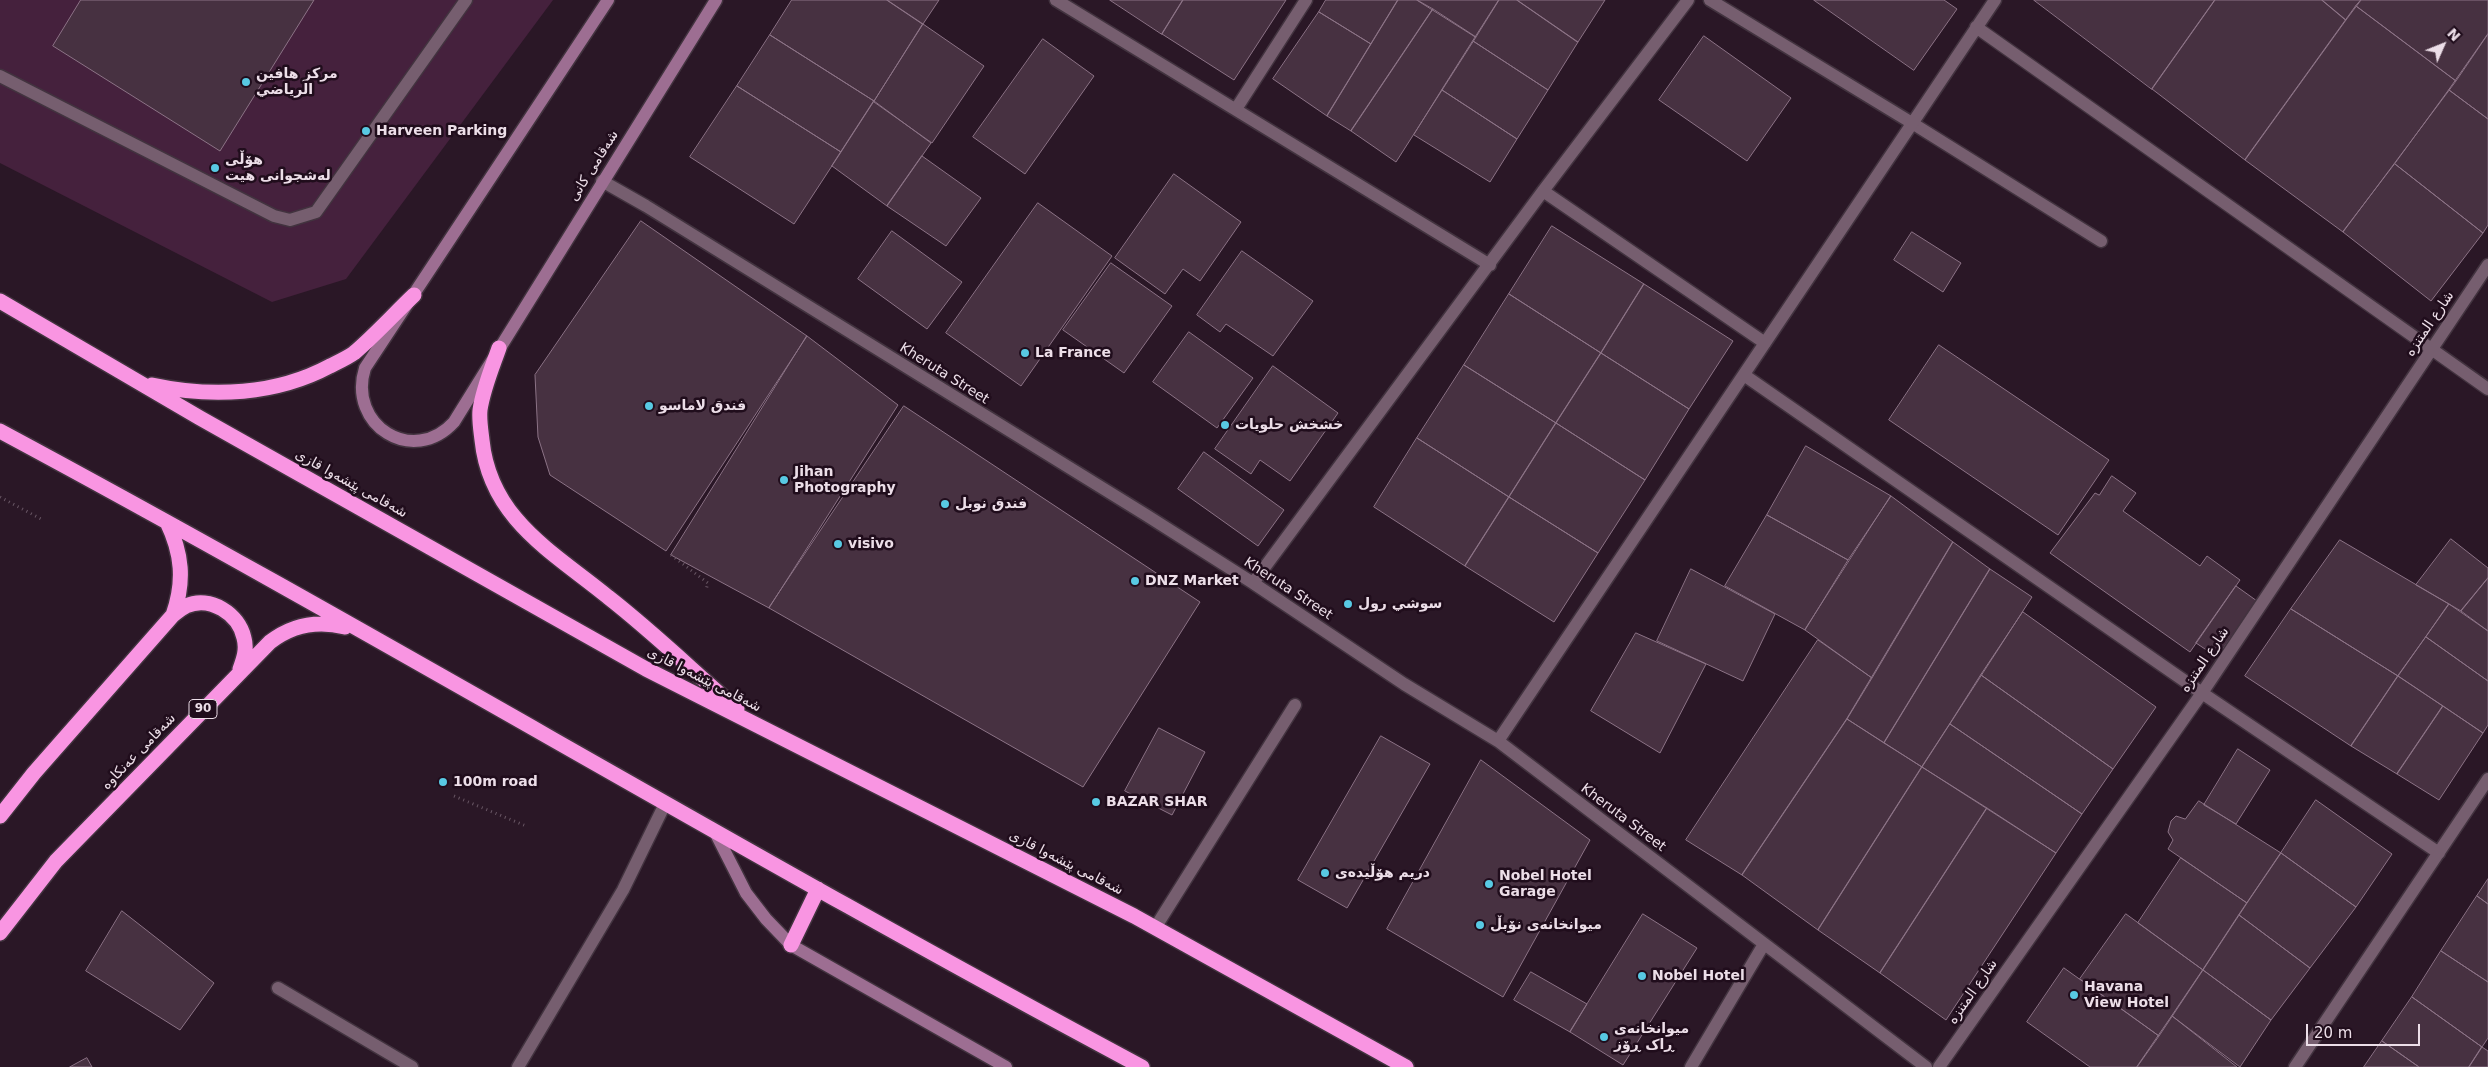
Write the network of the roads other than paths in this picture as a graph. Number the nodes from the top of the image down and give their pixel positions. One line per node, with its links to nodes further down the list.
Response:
1 (466, 0): 10 (street)
2 (608, 0): 18 (street)
3 (716, 0): 13 (street, شەقامی کانی)
4 (1056, 0): 11 (street)
5 (1306, 0): 11 (street)
6 (1688, 0): 14 (street)
7 (1710, 0): 12 (street)
8 (1994, 0): 9 (street)
9 (1976, 27): 12 (street); 22 (street)
10 (0, 76)
11 (1236, 109): 16 (street)
12 (1912, 123): 15 (street); 20 (street)
13 (602, 181): 21 (street, شەقامی کانی); 28 (street, Kheruta Street)
14 (1543, 191): 16 (street); 20 (street)
15 (2101, 240)
16 (1490, 264): 28 (street)
17 (2488, 265): 22 (street, شارع المتنزه)
18 (414, 295): 21 (street, شەقامی کانی); 24 (highway)
19 (0, 301): 24 (highway, شەقامی پێشەوا قازی)
20 (1765, 343): 23 (street)
21 (499, 348): 34 (highway)
22 (2431, 350): 25 (street); 32 (street, شارع المتنزه)
23 (1744, 375): 32 (street); 35 (street)
24 (141, 382): 34 (highway, شەقامی پێشەوا قازی)
25 (2488, 389)
26 (0, 431): 27 (highway)
27 (167, 522): 29 (highway); 30 (highway)
28 (1253, 583): 35 (street, Kheruta Street)
29 (173, 615): 31 (highway); 38 (highway)
30 (378, 642): 31 (highway, شەقامی عەنکاوە / 90); 37 (highway)
31 (231, 680): 43 (highway, شەقامی عەنکاوە / 90)
32 (2202, 693): 40 (street); 54 (street, شارع المتنزه)
33 (1295, 704): 42 (street)
34 (755, 725): 42 (highway, شەقامی پێشەوا قازی)
35 (1498, 741): 44 (street, Kheruta Street)
36 (2488, 779): 40 (street)
37 (665, 804): 39 (highway); 48 (street)
38 (0, 816)
39 (715, 832): 41 (highway); 45 (street)
40 (2439, 852): 55 (street)
41 (818, 889): 45 (highway); 50 (highway)
42 (1155, 928): 51 (highway, شەقامی پێشەوا قازی)
43 (0, 933)
44 (1764, 944): 52 (street); 53 (street, Kheruta Street)
45 (791, 945): 49 (street)
46 (278, 988): 47 (street)
47 (412, 1067)
48 (518, 1067)
49 (1006, 1067)
50 (1142, 1067)
51 (1406, 1067)
52 (1691, 1067)
53 (1926, 1067)
54 (1939, 1067)
55 (2295, 1067)

